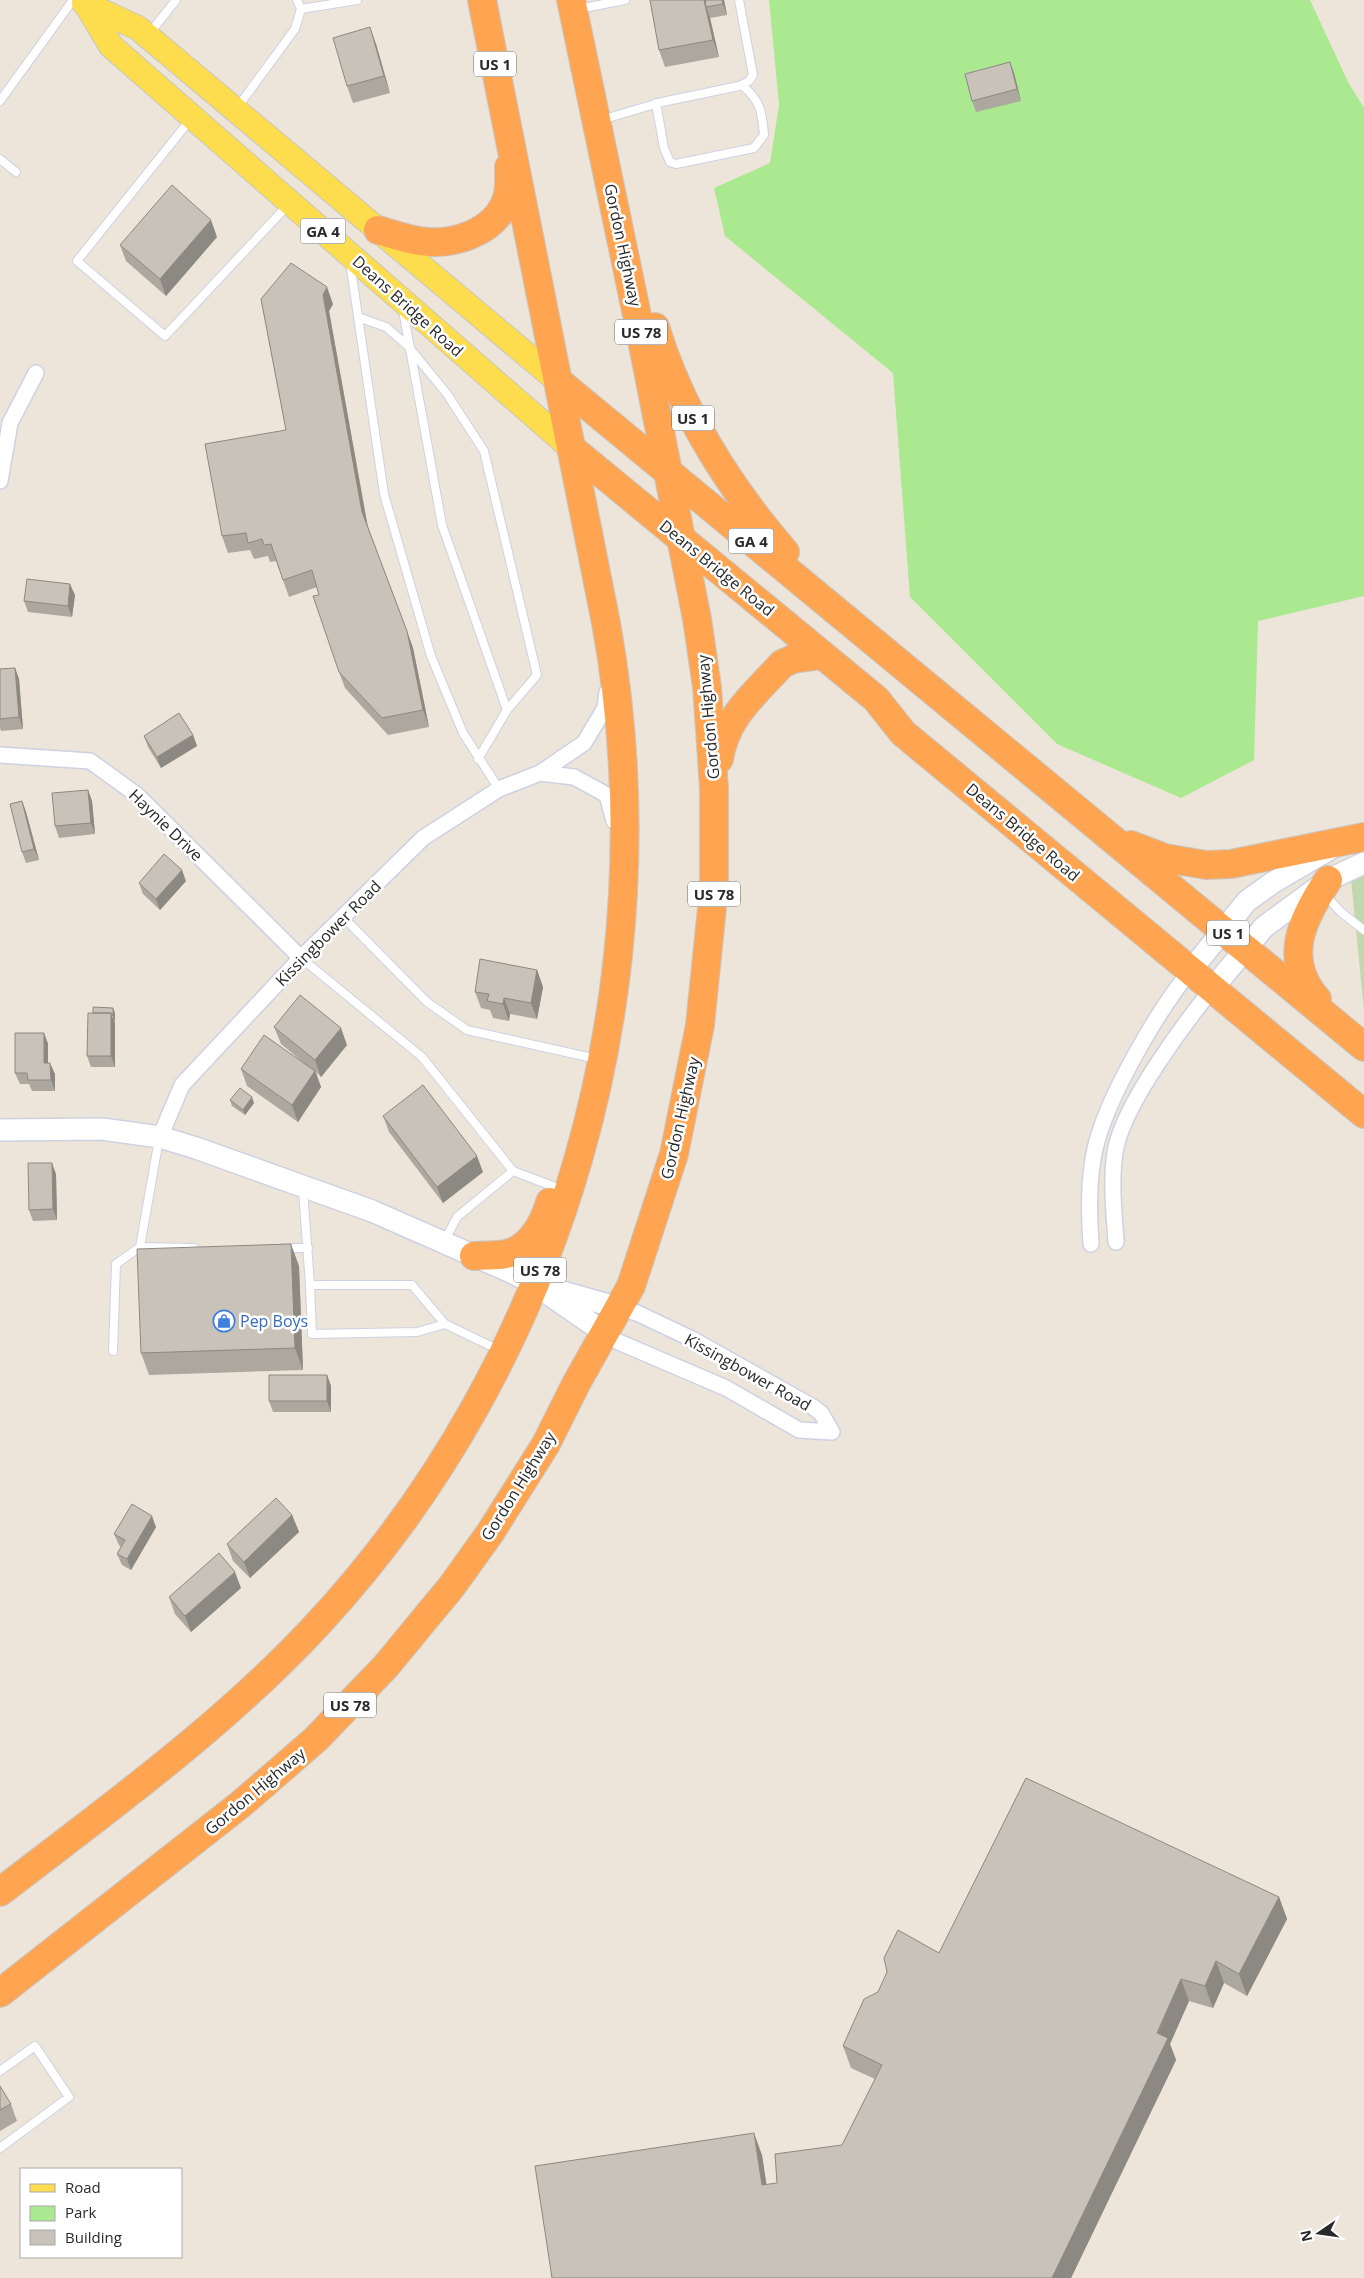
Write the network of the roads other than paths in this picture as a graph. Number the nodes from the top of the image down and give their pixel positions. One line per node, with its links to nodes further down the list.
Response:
1 (176, 0): 10 (lane)
2 (297, 0): 9 (lane)
3 (357, 0): 9 (lane)
4 (482, 0): 17 (highway, US 1)
5 (625, 0): 8 (lane)
6 (739, 0): 11 (lane)
7 (80, 1): 10 (main road, GA 4); 12 (lane); 15 (main road, Deans Bridge Road / GA 4)
8 (573, 5): 16 (highway, Gordon Highway / US 1)
9 (300, 9): 14 (lane)
10 (148, 36): 14 (main road, GA 4)
11 (742, 85): 13 (lane); 13 (lane)
12 (0, 100)
13 (656, 103): 16 (lane)
14 (236, 110): 22 (main road, GA 4)
15 (193, 116): 21 (main road, Deans Bridge Road / GA 4); 21 (lane)
16 (597, 121): 20 (highway, Gordon Highway / US 1)
17 (508, 128): 22 (highway); 28 (highway, US 1)
18 (0, 159): 19 (lane)
19 (16, 172)
20 (612, 194): 30 (highway, Gordon Highway / US 78); 33 (highway, US 1)
21 (291, 203): 23 (main road, Deans Bridge Road / GA 4)
22 (378, 230): 28 (main road, GA 4)
23 (348, 253): 24 (main road, Deans Bridge Road / GA 4); 25 (lane)
24 (401, 301): 26 (lane); 29 (main road, Deans Bridge Road / GA 4)
25 (358, 317): 26 (lane); 38 (lane)
26 (408, 345): 36 (lane); 36 (lane)
27 (36, 373): 31 (street)
28 (558, 382): 29 (highway, US 1); 30 (highway, GA 4)
29 (572, 448): 32 (highway, Deans Bridge Road); 35 (highway, US 78)
30 (668, 471): 32 (highway, Gordon Highway / US 78); 33 (highway, GA 4)
31 (0, 480)
32 (681, 538): 34 (highway, Deans Bridge Road); 41 (highway, Gordon Highway / US 78)
33 (834, 610): 42 (highway, US 1)
34 (822, 654): 41 (highway); 52 (highway, Deans Bridge Road)
35 (612, 656): 39 (street, Kissingbower Road); 44 (highway, US 78)
36 (507, 710): 38 (lane)
37 (0, 755): 51 (street, Haynie Drive)
38 (478, 759): 40 (lane)
39 (540, 773): 40 (street, Kissingbower Road); 44 (street, Kissingbower Road)
40 (499, 788): 47 (street, Kissingbower Road)
41 (714, 788): 72 (highway, Gordon Highway / US 78)
42 (1095, 827): 46 (highway); 48 (highway, US 1)
43 (1364, 838): 46 (highway)
44 (625, 858): 55 (highway, US 78)
45 (1364, 863): 46 (street)
46 (1313, 875): 48 (street); 49 (lane); 50 (street); 54 (highway)
47 (343, 917): 51 (street, Kissingbower Road); 55 (lane)
48 (1222, 929): 50 (highway, US 1); 52 (street)
49 (1364, 930)
50 (1246, 948): 53 (street); 54 (highway, US 1)
51 (301, 958): 58 (street, Kissingbower Road); 59 (lane)
52 (1191, 970): 53 (highway, Deans Bridge Road); 64 (street)
53 (1213, 988): 56 (highway, Deans Bridge Road); 63 (street)
54 (1354, 1039)
55 (604, 1060): 61 (highway); 70 (highway, US 78)
56 (1364, 1114)
57 (0, 1130): 58 (street, Kissingbower Road)
58 (160, 1137): 60 (street, Kissingbower Road); 65 (lane)
59 (512, 1172): 61 (lane); 62 (lane)
60 (303, 1186): 62 (street, Kissingbower Road); 68 (lane)
61 (555, 1187): 69 (highway)
62 (444, 1242): 69 (street, Kissingbower Road)
63 (1116, 1242)
64 (1091, 1244)
65 (140, 1248): 66 (lane); 75 (lane)
66 (199, 1248)
67 (278, 1248): 68 (lane)
68 (308, 1248): 71 (lane)
69 (474, 1256): 70 (street, Kissingbower Road)
70 (534, 1284): 72 (street, Kissingbower Road); 74 (street, Kissingbower Road); 76 (highway, US 78)
71 (310, 1285): 73 (lane); 73 (lane)
72 (619, 1308): 74 (highway, Gordon Highway / US 78); 74 (street, Kissingbower Road)
73 (445, 1324): 76 (lane)
74 (605, 1333): 78 (highway, Gordon Highway / US 78)
75 (113, 1351)
76 (503, 1352): 77 (highway, US 78)
77 (0, 1892)
78 (0, 1993)
79 (0, 2071): 80 (lane)
80 (0, 2148)

